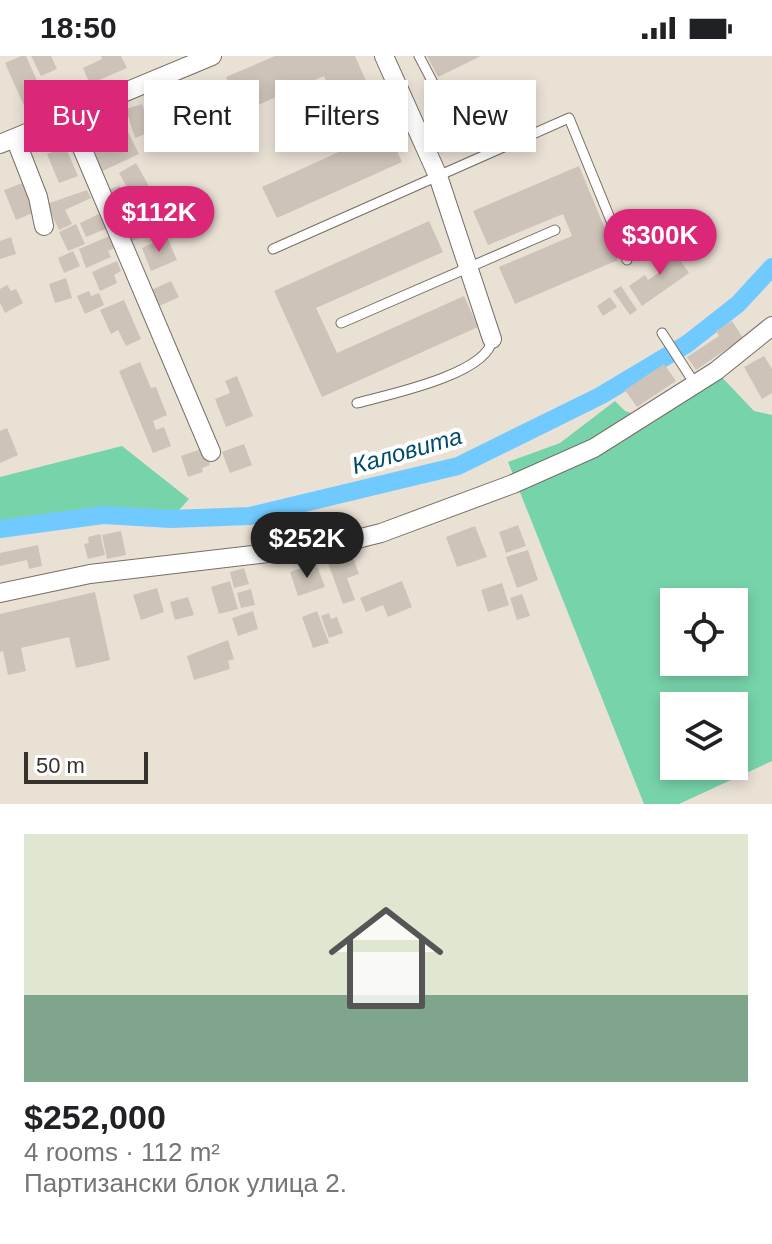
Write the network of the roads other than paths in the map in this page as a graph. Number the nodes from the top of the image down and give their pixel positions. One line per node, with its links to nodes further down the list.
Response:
1 (212, 56): 5 (street)
2 (384, 56): 8 (street)
3 (419, 56): 4 (lane)
4 (432, 80)
5 (128, 90)
6 (8, 141): 9 (street)
7 (84, 152): 20 (street)
8 (438, 176): 11 (lane); 12 (lane); 13 (street)
9 (44, 226)
10 (555, 230): 13 (lane)
11 (273, 249)
12 (627, 260)
13 (470, 267): 14 (lane); 17 (street)
14 (341, 323)
15 (772, 326): 18 (street)
16 (662, 333): 18 (lane)
17 (492, 339): 19 (lane)
18 (696, 384): 21 (street)
19 (357, 403)
20 (211, 452)
21 (0, 593)

